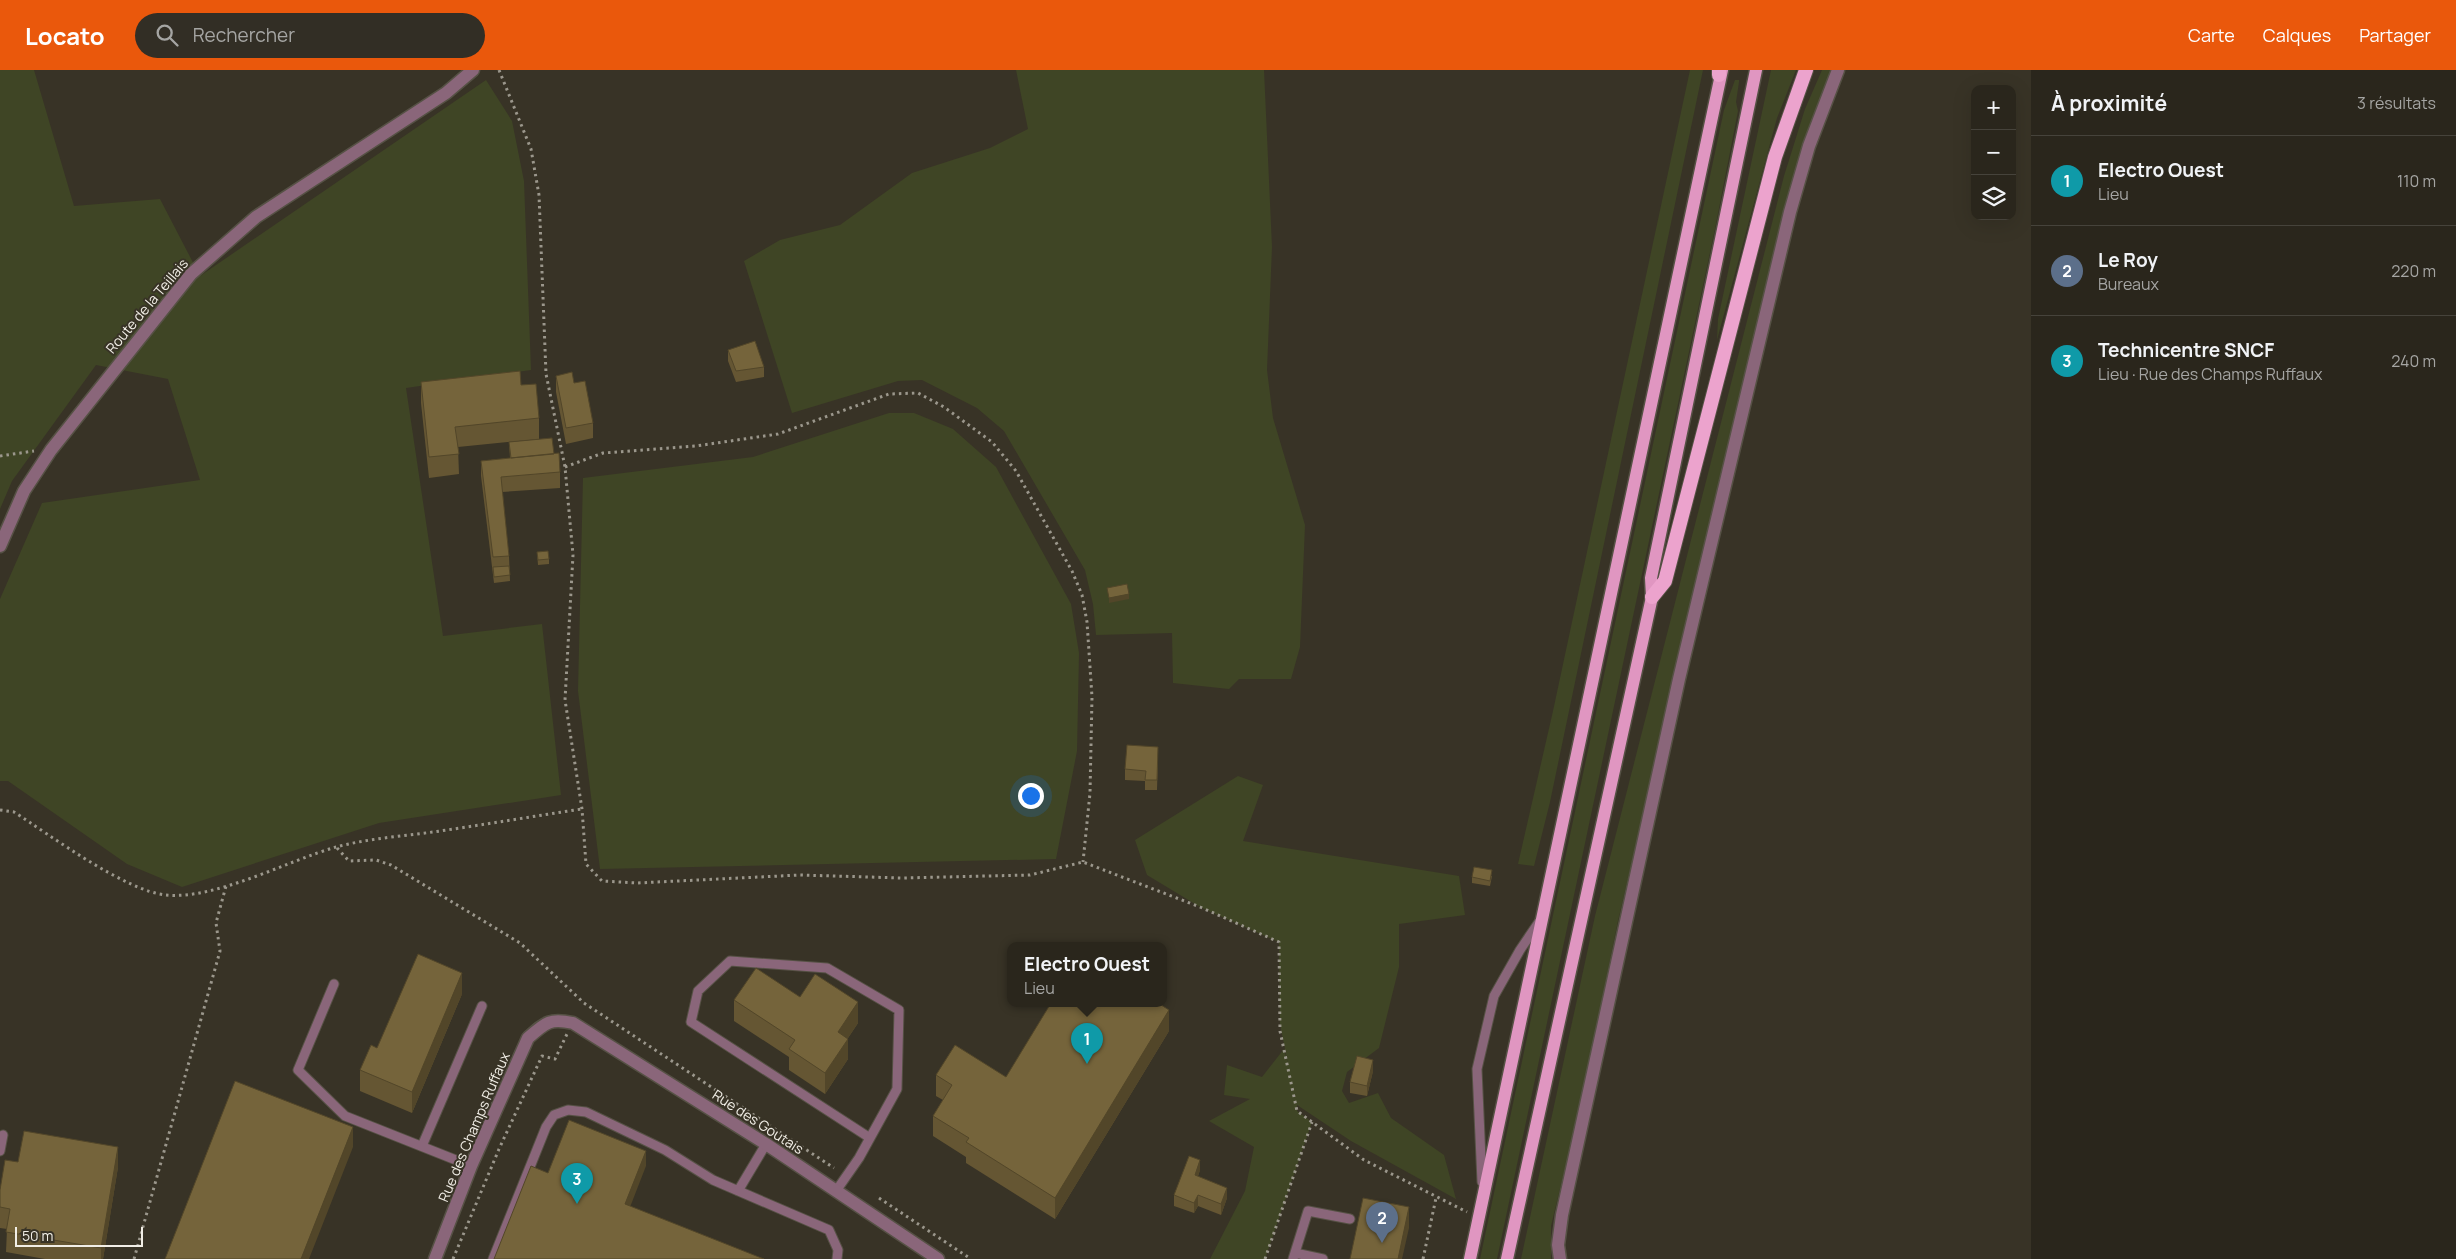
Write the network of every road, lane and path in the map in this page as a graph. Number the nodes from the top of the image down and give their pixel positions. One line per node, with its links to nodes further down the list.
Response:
1 (474, 70): 7 (street, Route de la Teillais)
2 (499, 70): 9 (path)
3 (1756, 70): 11 (main road)
4 (1806, 70): 11 (highway)
5 (1838, 70): 51 (street)
6 (1720, 72): 17 (main road)
7 (51, 450): 8 (path); 10 (street, Route de la Teillais)
8 (0, 456)
9 (565, 467): 12 (path); 15 (path)
10 (0, 546)
11 (1652, 597): 50 (main road)
12 (582, 809): 14 (path); 15 (path)
13 (0, 810): 16 (path)
14 (337, 847): 16 (path); 19 (path)
15 (1083, 862): 23 (path)
16 (226, 886): 39 (path)
17 (1544, 916): 35 (main road); 35 (lane)
18 (334, 984): 27 (lane)
19 (584, 1003): 22 (path); 30 (path)
20 (482, 1006): 27 (lane)
21 (556, 1020): 22 (street, Rue des Goutais); 29 (street, Rue des Champs Ruffaux)
22 (573, 1023): 26 (street, Rue des Goutais); 41 (path)
23 (1312, 1122): 34 (path); 46 (path)
24 (0, 1137): 28 (lane)
25 (870, 1138): 25 (lane); 32 (lane)
26 (766, 1144): 31 (lane); 32 (street, Rue des Goutais)
27 (422, 1146): 29 (lane)
28 (0, 1151)
29 (472, 1166): 40 (street, Rue des Champs Ruffaux)
30 (834, 1168)
31 (738, 1191): 42 (lane); 43 (lane)
32 (836, 1191): 44 (street, Rue des Goutais)
33 (879, 1198): 45 (path)
34 (1436, 1198): 37 (path); 48 (path)
35 (1482, 1201): 37 (main road)
36 (1350, 1218): 38 (lane)
37 (1478, 1218): 49 (main road)
38 (1294, 1256): 47 (lane)
39 (134, 1259)
40 (435, 1259)
41 (453, 1259)
42 (493, 1259)
43 (837, 1259)
44 (938, 1259)
45 (971, 1259)
46 (1265, 1259)
47 (1324, 1259)
48 (1424, 1259)
49 (1470, 1259)
50 (1507, 1259)
51 (1560, 1259)

